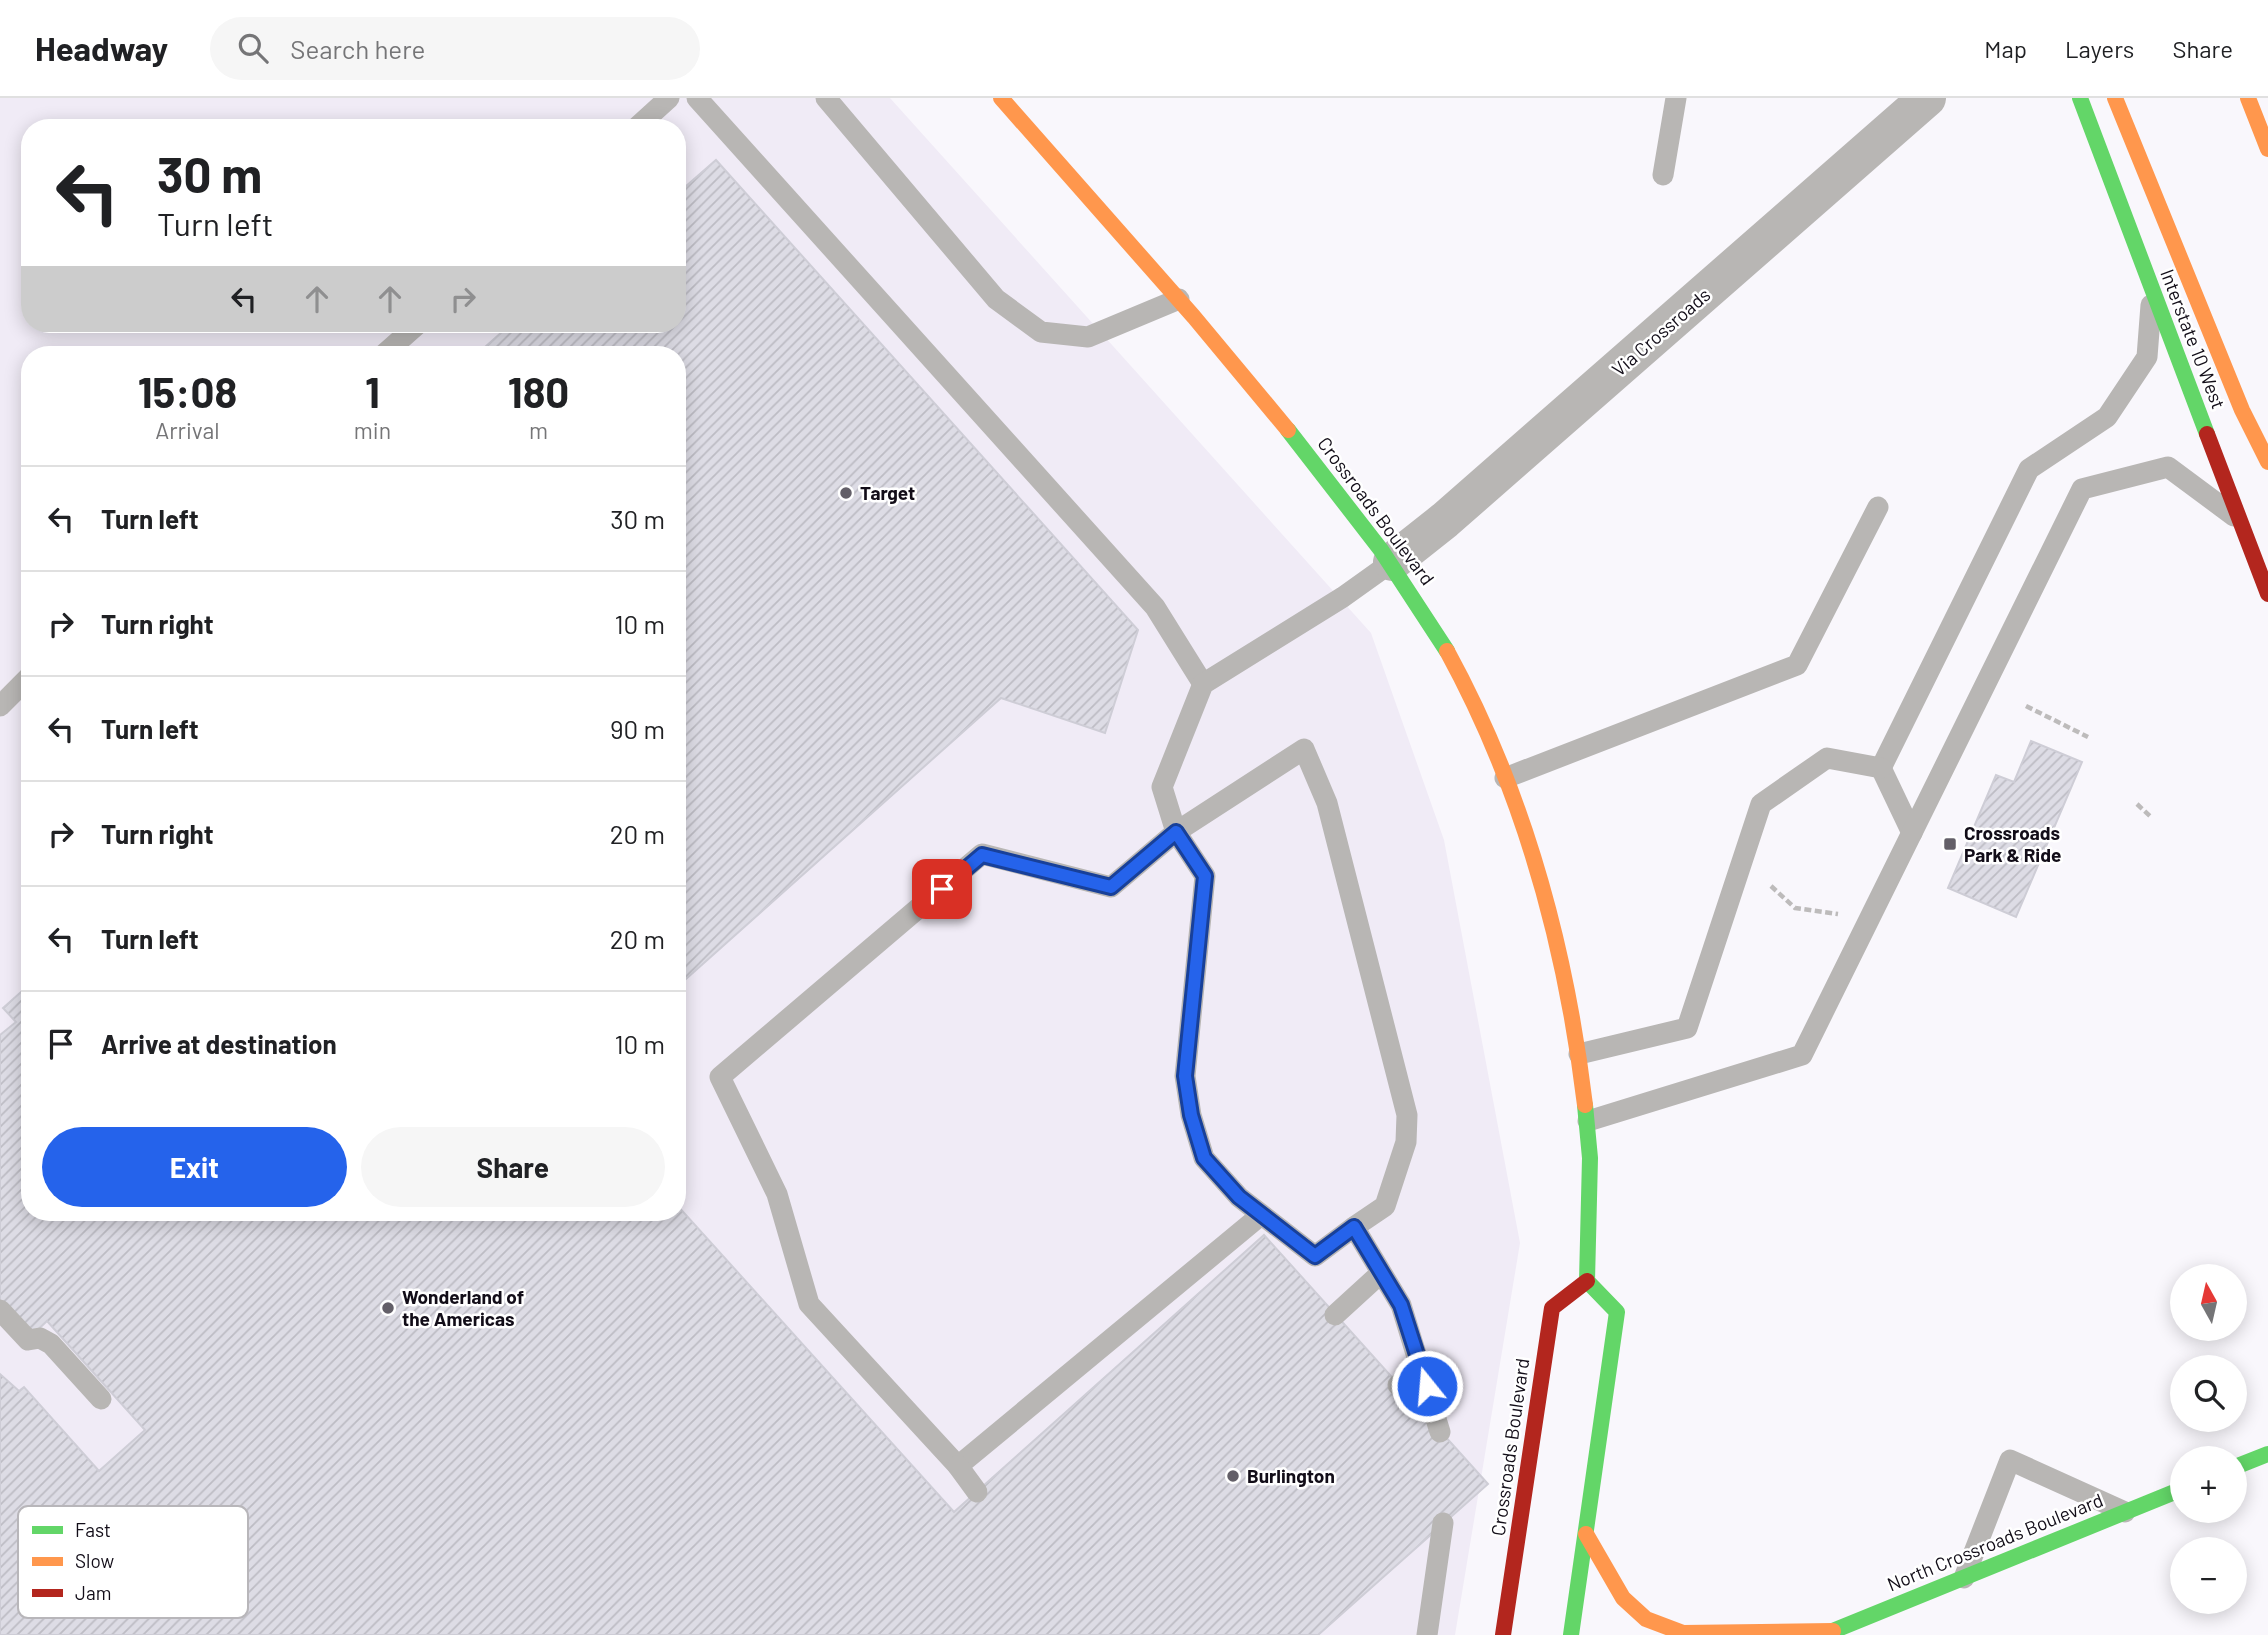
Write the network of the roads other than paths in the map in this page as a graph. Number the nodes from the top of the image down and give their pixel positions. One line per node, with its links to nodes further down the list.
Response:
1 (669, 98): 10 (lane)
2 (697, 98): 22 (lane)
3 (826, 98): 14 (lane)
4 (1001, 98): 14 (main road, Crossroads Boulevard)
5 (1676, 98): 12 (lane)
6 (1927, 98): 20 (street, Via Crossroads)
7 (2080, 98): 13 (main road, Interstate 10 West)
8 (2115, 98): 17 (main road)
9 (2248, 98): 11 (main road)
10 (646, 119)
11 (2268, 149)
12 (1663, 175)
13 (2152, 291): 19 (main road, Interstate 10 West); 25 (lane)
14 (1179, 299): 20 (main road, Crossroads Boulevard)
15 (408, 333): 16 (lane)
16 (393, 346)
17 (2268, 461)
18 (1878, 507): 26 (lane)
19 (2240, 520): 21 (main road, Interstate 10 West); 28 (lane)
20 (1392, 562): 22 (lane); 26 (main road, Crossroads Boulevard)
21 (2268, 594)
22 (1203, 684): 27 (lane)
23 (21, 685): 24 (lane)
24 (0, 706)
25 (1881, 768): 28 (lane); 29 (lane)
26 (1505, 778): 29 (main road, Crossroads Boulevard)
27 (1176, 832): 31 (lane); 32 (lane); 43 (lane)
28 (1912, 833): 30 (lane)
29 (1580, 1054): 30 (main road, Crossroads Boulevard)
30 (1588, 1121): 34 (main road, Crossroads Boulevard)
31 (1261, 1215): 32 (lane); 43 (lane)
32 (1354, 1227): 33 (lane)
33 (1381, 1273): 36 (lane); 37 (lane)
34 (1587, 1281): 48 (main road); 52 (main road, Crossroads Boulevard)
35 (0, 1310): 39 (lane)
36 (1335, 1315)
37 (1421, 1363): 38 (lane); 40 (lane)
38 (1398, 1385)
39 (101, 1399)
40 (1440, 1432)
41 (2268, 1454): 42 (main road)
42 (2247, 1462)
43 (958, 1466): 44 (lane)
44 (977, 1492)
45 (2170, 1494): 46 (main road, North Crossroads Boulevard)
46 (2125, 1512): 49 (main road, North Crossroads Boulevard); 49 (lane)
47 (1443, 1523): 51 (lane)
48 (1586, 1534): 50 (main road); 53 (main road)
49 (1964, 1578): 50 (main road, North Crossroads Boulevard)
50 (1828, 1633)
51 (1427, 1635)
52 (1503, 1635)
53 (1571, 1635)

